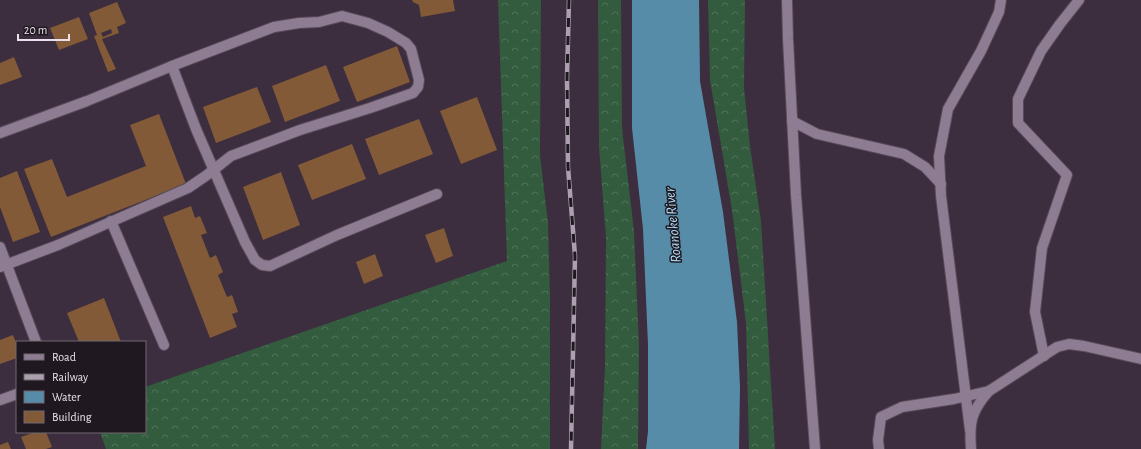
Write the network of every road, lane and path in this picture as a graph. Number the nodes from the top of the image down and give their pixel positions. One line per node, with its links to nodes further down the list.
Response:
1 (788, 0): 5 (street)
2 (1001, 0): 8 (street)
3 (1079, 0): 15 (street)
4 (172, 66): 6 (street); 7 (street); 7 (street)
5 (792, 121): 8 (street); 22 (street)
6 (0, 133)
7 (214, 169): 9 (street); 10 (street)
8 (940, 184): 19 (street)
9 (437, 194)
10 (111, 221): 12 (street); 14 (street)
11 (0, 247): 12 (street)
12 (3, 266): 13 (street)
13 (36, 341)
14 (164, 345)
15 (1044, 356): 16 (street); 17 (street)
16 (1141, 359)
17 (989, 391): 19 (street); 21 (street)
18 (16, 394): 20 (street)
19 (966, 396): 21 (street); 23 (street)
20 (0, 400)
21 (970, 430): 24 (street)
22 (815, 449)
23 (879, 449)
24 (971, 449)

